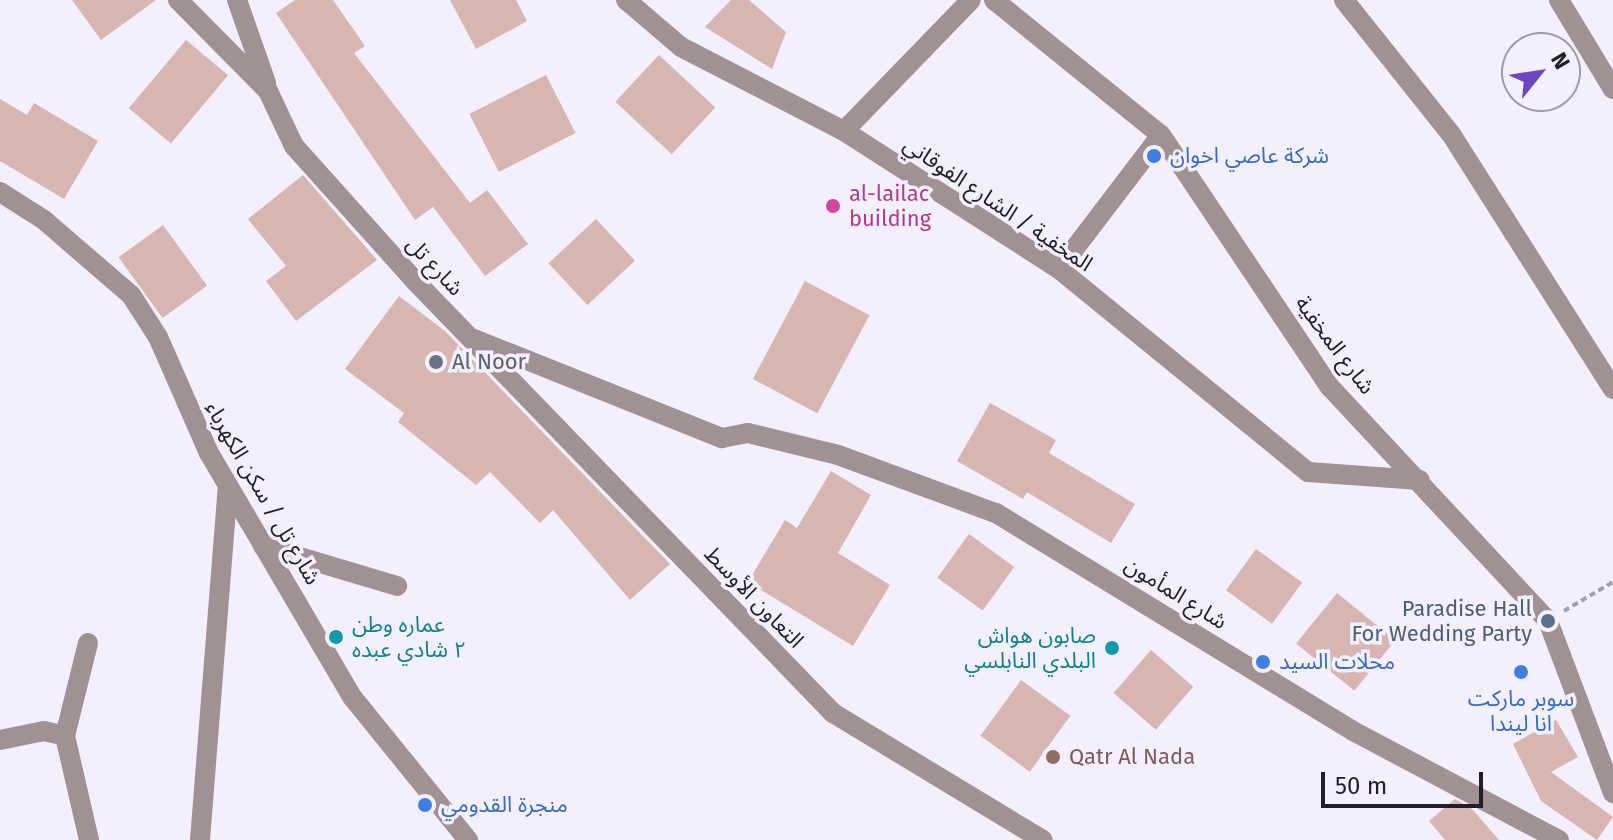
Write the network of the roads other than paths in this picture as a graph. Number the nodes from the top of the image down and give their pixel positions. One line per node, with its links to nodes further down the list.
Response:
1 (178, 0): 9 (street, شارع تل)
2 (237, 0): 9 (street)
3 (626, 0): 10 (street, المخفية / الشارع الفوقاني)
4 (971, 0): 10 (street)
5 (994, 0): 11 (street, شارع المخفية)
6 (1344, 0): 15 (street)
7 (1559, 0): 8 (street)
8 (1613, 89)
9 (268, 91): 14 (street, شارع تل)
10 (844, 131): 13 (street, المخفية / الشارع الفوقاني)
11 (1161, 135): 13 (street); 17 (street, شارع المخفية)
12 (0, 192): 18 (street, شارع تل / سكن الكهرباء)
13 (1059, 269): 17 (street, المخفية / الشارع الفوقاني)
14 (470, 337): 16 (street, شارع تل); 28 (street, التعاون الأوسط)
15 (1613, 389)
16 (748, 433): 29 (street, شارع المأمون)
17 (1420, 480): 24 (street, شارع المخفية)
18 (228, 487): 19 (street, شارع تل / سكن الكهرباء); 26 (street)
19 (263, 546): 20 (street); 27 (street, شارع تل / سكن الكهرباء)
20 (397, 586)
21 (88, 643): 22 (street)
22 (65, 736): 23 (street); 25 (street)
23 (0, 740)
24 (1613, 793)
25 (89, 840)
26 (200, 840)
27 (468, 840)
28 (1043, 840)
29 (1559, 840)

